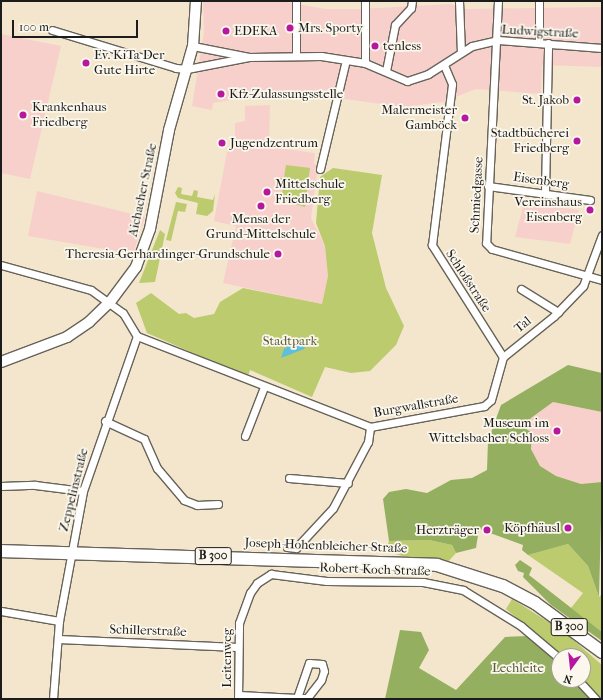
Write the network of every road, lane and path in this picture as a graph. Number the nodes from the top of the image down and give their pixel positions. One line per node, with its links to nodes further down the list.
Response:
1 (196, 1): 12 (main road, Aichacher Straße)
2 (296, 1): 15 (street)
3 (365, 1): 18 (street)
4 (412, 1): 21 (street)
5 (459, 1): 14 (street)
6 (498, 1): 9 (street, Schmiedgasse)
7 (539, 1): 10 (street)
8 (52, 30): 20 (street)
9 (498, 40): 10 (street, Ludwigstraße); 14 (street, Ludwigstraße); 23 (street, Schmiedgasse)
10 (539, 42): 11 (street, Ludwigstraße)
11 (548, 43): 13 (street, Ludwigstraße); 24 (street)
12 (193, 46): 16 (street, Ludwigstraße); 20 (main road, Aichacher Straße)
13 (602, 48)
14 (461, 52): 19 (street, Ludwigstraße)
15 (296, 56): 16 (street, Ludwigstraße); 17 (street, Ludwigstraße)
16 (249, 57): 20 (street, Ludwigstraße)
17 (346, 60): 18 (street, Ludwigstraße); 22 (street)
18 (365, 63): 21 (street, Ludwigstraße)
19 (444, 65): 21 (street, Ludwigstraße); 34 (street, Schloßstraße)
20 (187, 69): 31 (main road, Aichacher Straße)
21 (386, 71)
22 (320, 169)
23 (488, 186): 24 (street, Eisenberg); 28 (street, Schmiedgasse)
24 (545, 192): 25 (street, Eisenberg)
25 (590, 200)
26 (602, 235): 28 (street, Tal)
27 (1, 265): 31 (street)
28 (587, 276): 29 (street, Schmiedgasse); 32 (street, Tal)
29 (602, 280)
30 (521, 289): 32 (street)
31 (110, 302): 33 (street); 35 (main road, Aichacher Straße)
32 (558, 312): 34 (street, Tal)
33 (137, 336): 36 (street, Burgwallstraße); 37 (street, Zeppelinstraße)
34 (503, 357): 38 (street, Burgwallstraße)
35 (1, 362)
36 (264, 387): 38 (street, Burgwallstraße); 39 (street)
37 (105, 421): 43 (street, Zeppelinstraße); 44 (street)
38 (370, 427): 41 (street)
39 (245, 436)
40 (289, 478): 41 (street)
41 (348, 483): 45 (street)
42 (1, 486): 43 (street)
43 (83, 491): 47 (street, Zeppelinstraße)
44 (218, 504)
45 (287, 547)
46 (1, 551): 47 (main road, Joseph-Hohenbleicher-Straße / B 300)
47 (71, 551): 50 (street, Zeppelinstraße); 54 (main road, Joseph-Hohenbleicher-Straße / B 300)
48 (264, 576): 52 (street, Leitenweg); 53 (street, Robert-Koch-Straße)
49 (1, 611): 50 (street)
50 (59, 621): 51 (street, Zeppelinstraße)
51 (58, 640): 52 (street, Schillerstraße); 58 (street, Zeppelinstraße)
52 (237, 647): 56 (street, Leitenweg)
53 (551, 651)
54 (602, 652)
55 (586, 688): 59 (street)
56 (239, 697): 57 (street)
57 (297, 698): 57 (street)
58 (53, 699)
59 (596, 699)

